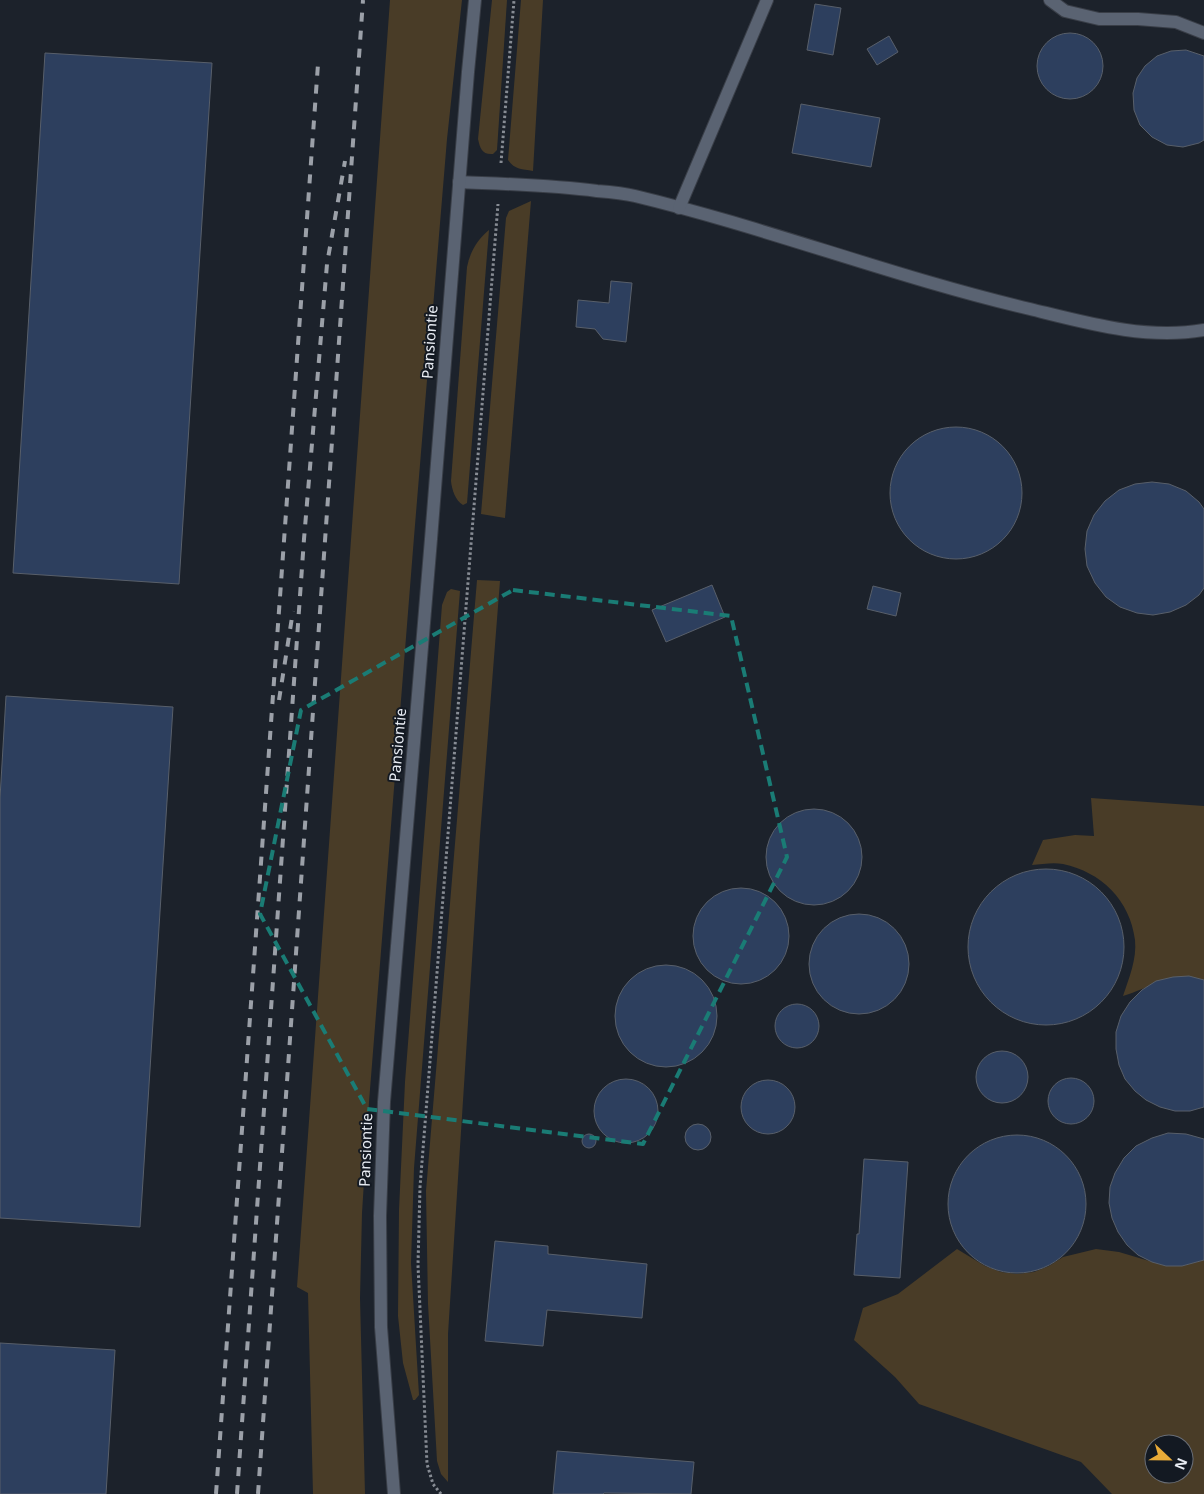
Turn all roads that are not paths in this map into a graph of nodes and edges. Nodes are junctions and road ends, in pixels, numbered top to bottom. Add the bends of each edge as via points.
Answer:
1 (475, 0) edge
2 (767, 0) edge
3 (1050, 0) edge
4 (1204, 33) edge
5 (459, 182) junction
6 (679, 208) junction
7 (1204, 330) edge
8 (394, 1494) edge

1 - 5 street, Pansiontie
2 - 6 street
3 - 4 street via 1065,11 1099,19 1176,22
5 - 6 street via 561,186 633,196
5 - 8 street, Pansiontie via 384,1102 381,1327
6 - 7 street via 989,300 1132,332

